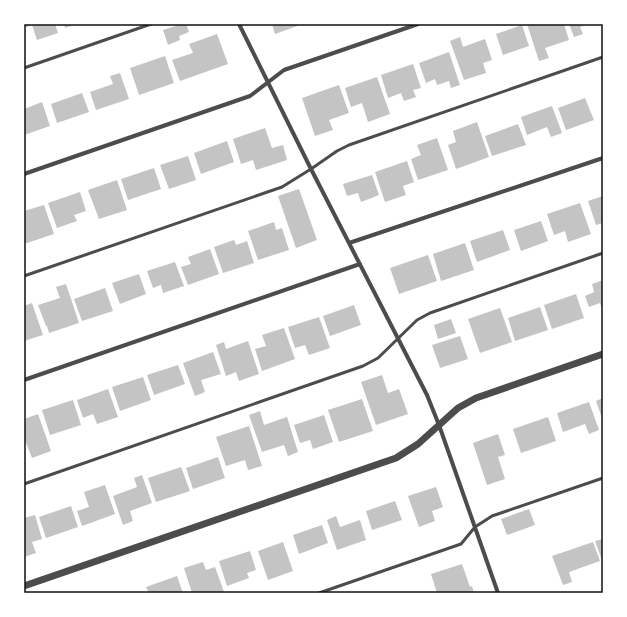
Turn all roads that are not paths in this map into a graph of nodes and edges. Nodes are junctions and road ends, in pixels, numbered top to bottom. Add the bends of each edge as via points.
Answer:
1 (151, 24) edge
2 (239, 24) edge
3 (418, 24) edge
4 (603, 57) edge
5 (24, 68) edge
6 (267, 82) junction
7 (603, 158) edge
8 (311, 169) junction
9 (24, 174) edge
10 (349, 243) junction
11 (603, 253) edge
12 (360, 264) junction
13 (24, 276) edge
14 (397, 338) junction
15 (603, 354) edge
16 (24, 380) edge
17 (439, 425) junction
18 (603, 478) edge
19 (24, 484) edge
20 (475, 527) junction
21 (24, 586) edge
22 (319, 593) edge
23 (498, 593) edge

1 - 5 lane
2 - 6 street
3 - 6 street via 284,70
4 - 8 lane via 349,145 337,150
6 - 8 street
6 - 9 street via 250,96
7 - 10 street
8 - 10 street
8 - 13 lane via 282,187
10 - 12 street
11 - 14 lane via 430,313 417,320
12 - 14 street
12 - 16 street
14 - 17 street via 427,395
14 - 19 lane via 378,358 362,366
15 - 17 street via 476,398 458,408
17 - 20 street
17 - 21 street via 418,444 396,458
18 - 20 lane via 492,516
20 - 22 lane via 461,544
20 - 23 street

